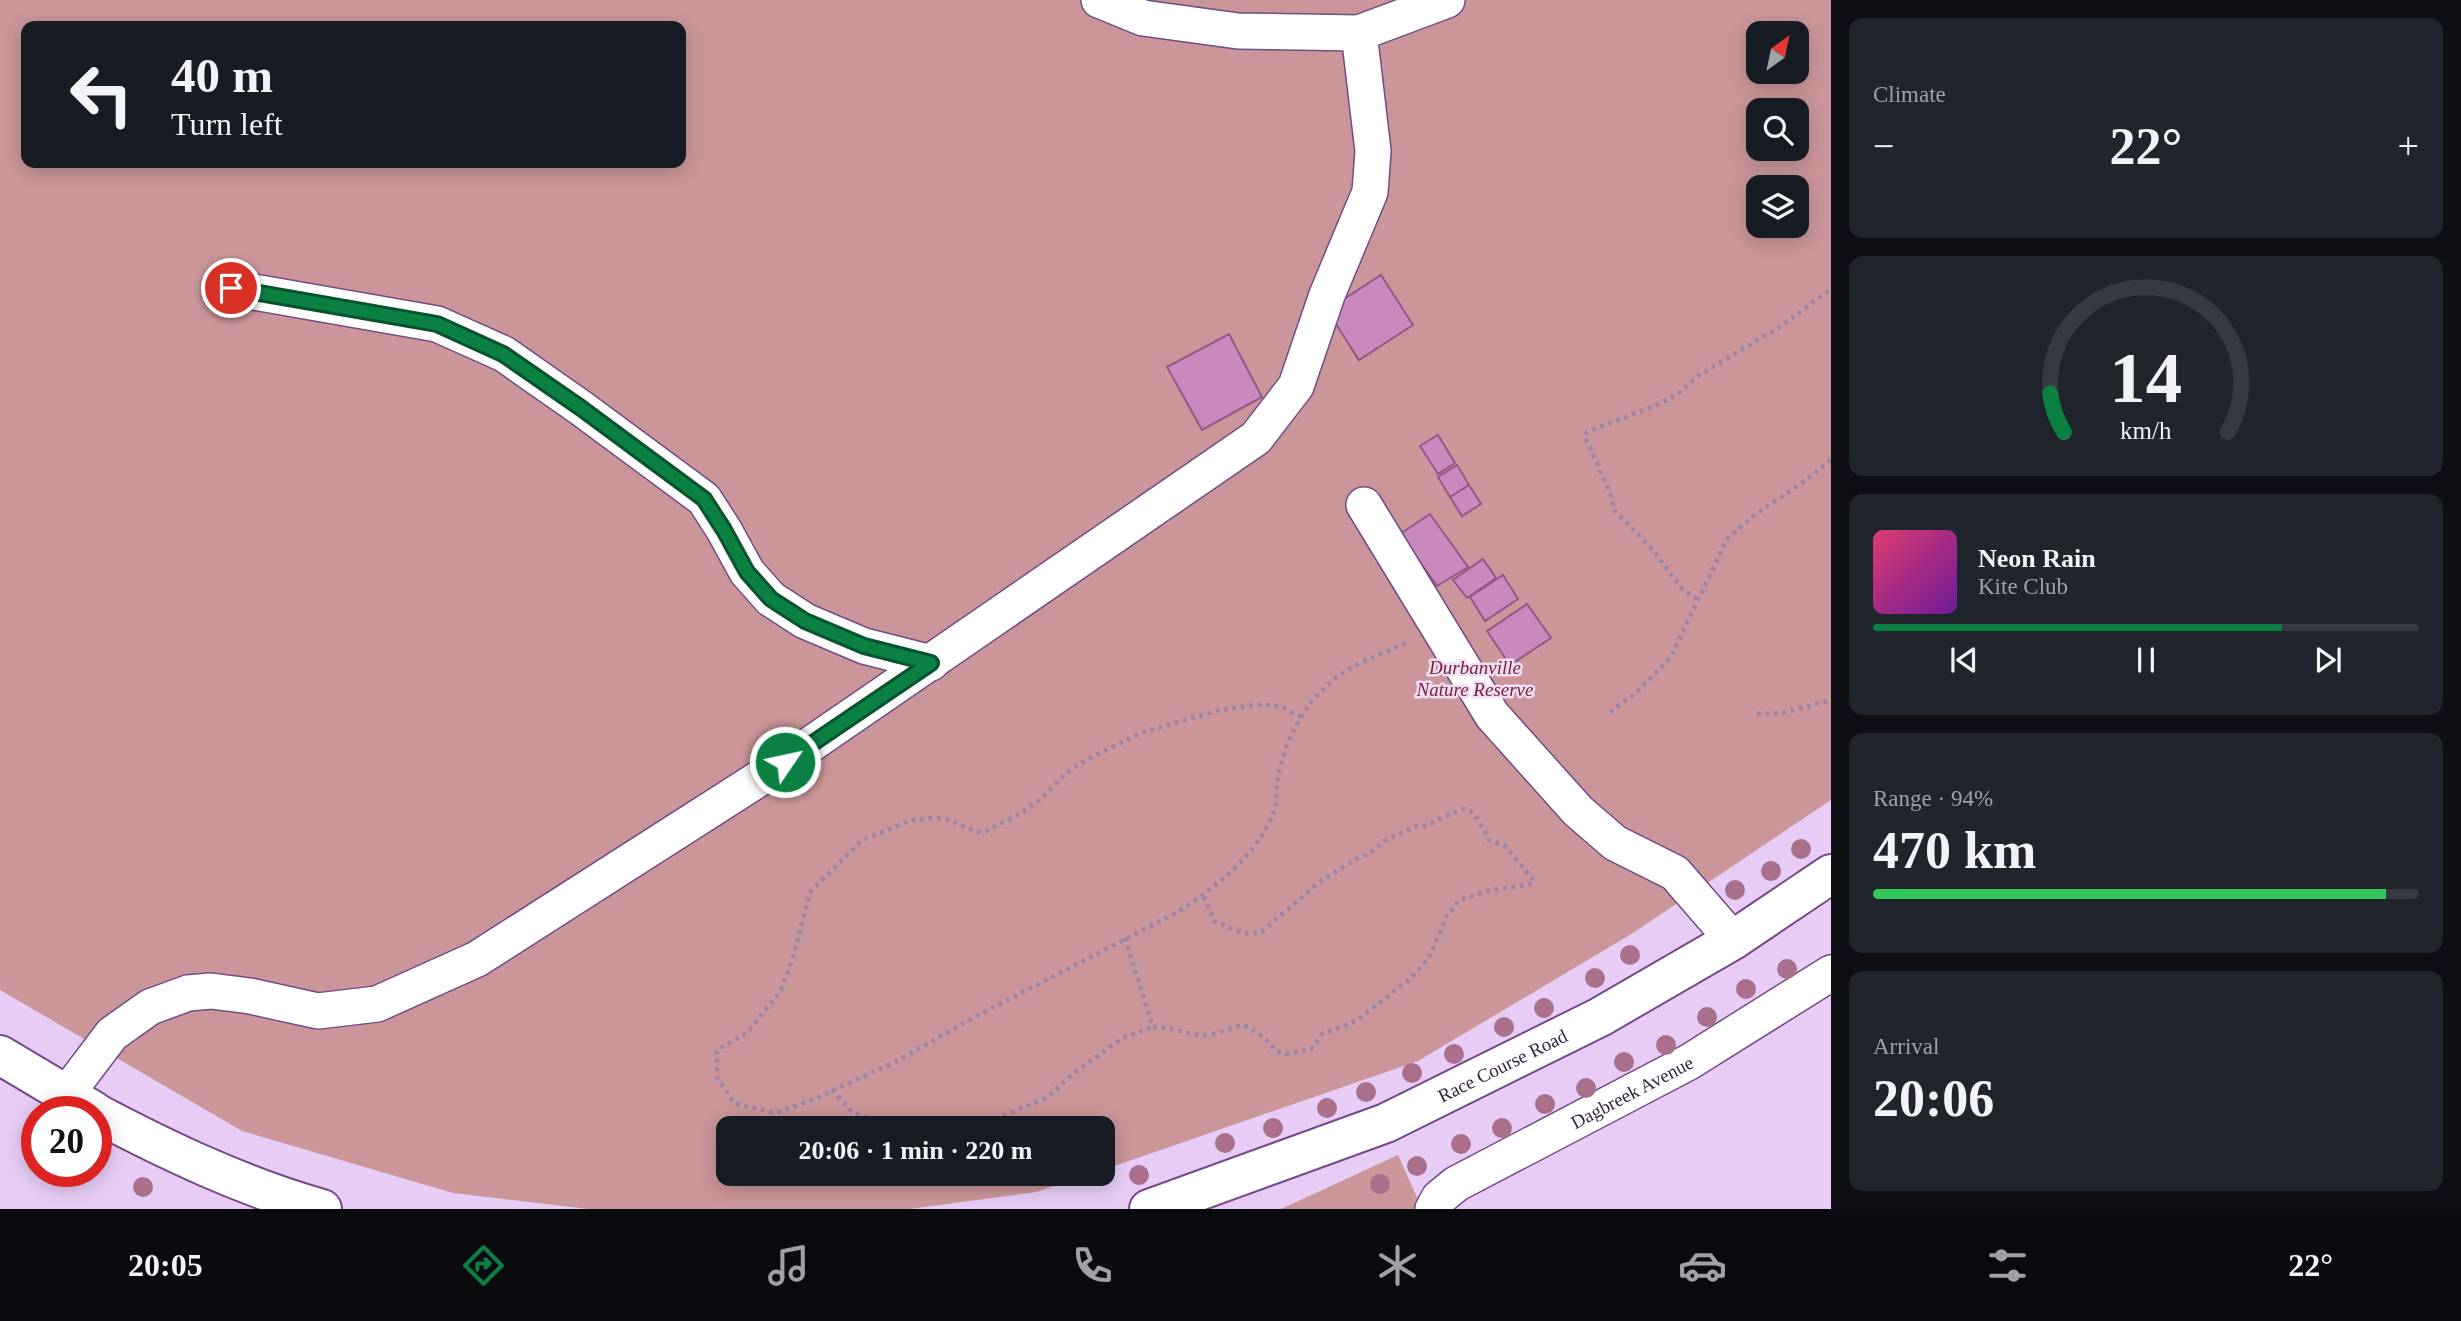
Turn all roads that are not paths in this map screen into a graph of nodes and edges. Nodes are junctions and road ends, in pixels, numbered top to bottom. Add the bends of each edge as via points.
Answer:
1 (1099, 0) edge
2 (1447, 0) edge
3 (1359, 33) junction
4 (231, 288) dead end
5 (1364, 505) dead end
6 (931, 663) junction
7 (1831, 874) edge
8 (1733, 940) junction
9 (1831, 973) edge
10 (0, 1055) edge
11 (67, 1096) edge
12 (89, 1096) edge
13 (112, 1121) edge
14 (322, 1209) edge
15 (1149, 1209) edge
16 (1433, 1209) edge

1 - 3 street via 1143,18 1238,30
2 - 3 street
3 - 6 street via 1373,151 1370,192 1296,386 1256,438
4 - 6 street via 437,324 503,354 704,499 747,572 771,599 805,621 864,646
5 - 8 street via 1492,715 1578,811 1615,842 1675,873
6 - 12 street via 477,959 365,1006 318,1011 250,996 188,993 150,1007 113,1034
7 - 8 main road, Race Course Road
8 - 15 main road, Race Course Road via 1600,1017 1386,1123
9 - 16 street, Dagbreek Avenue via 1689,1062 1456,1184
10 - 11 main road
13 - 14 main road via 182,1156

